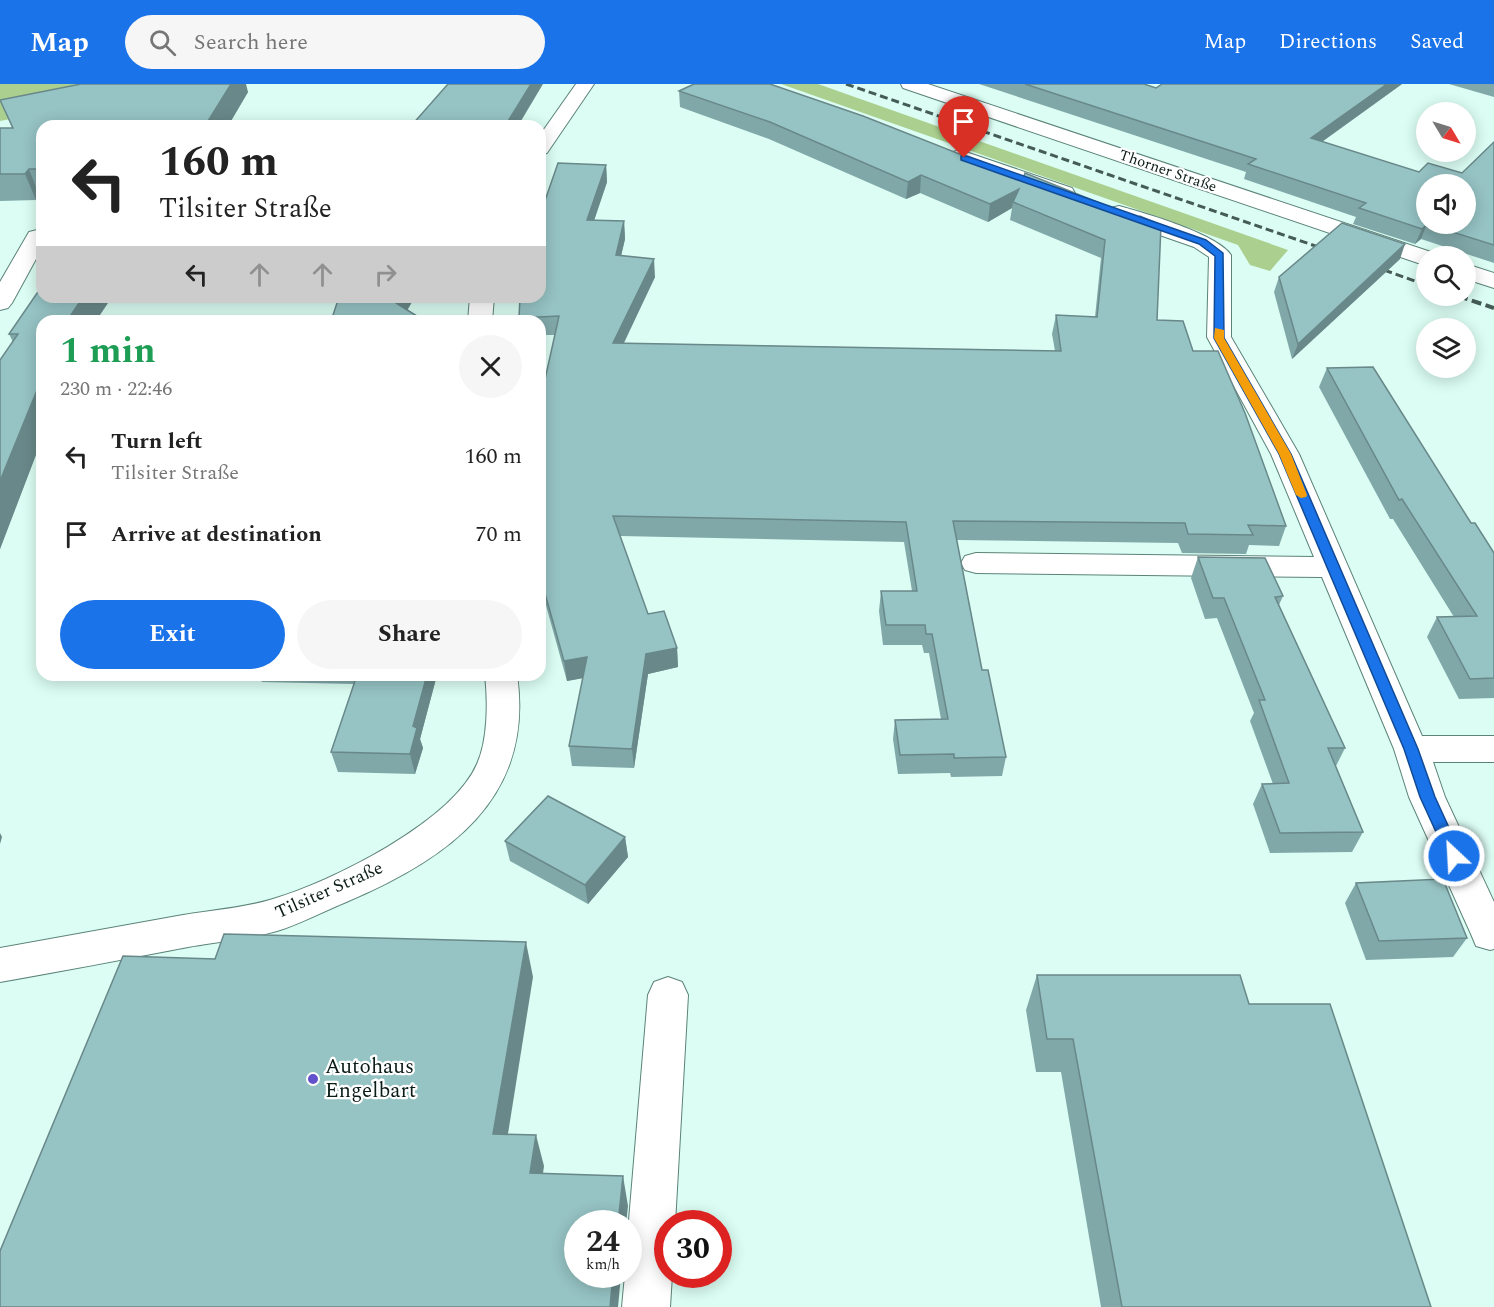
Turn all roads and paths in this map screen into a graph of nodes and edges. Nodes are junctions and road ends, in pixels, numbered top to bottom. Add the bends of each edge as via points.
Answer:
1 (585, 84) edge
2 (910, 84) edge
3 (546, 140) edge
4 (944, 150) edge
5 (1079, 198) edge
6 (1101, 206) edge
7 (36, 239) edge
8 (1416, 255) edge
9 (1476, 275) edge
10 (1494, 281) edge
11 (0, 303) edge
12 (976, 563) dead end
13 (1331, 567) junction
14 (502, 681) edge
15 (1411, 749) junction
16 (1494, 749) edge
17 (1490, 934) dead end
18 (0, 965) edge
19 (668, 995) dead end
20 (646, 1307) edge

1 - 3 street
2 - 8 street, Thorner Straße
4 - 5 street
6 - 13 street via 1202,242 1220,255 1219,338 1285,454
7 - 11 street
9 - 10 street
12 - 13 street
13 - 15 street
14 - 18 street, Tilsiter Straße via 505,705 495,763 480,791 456,818 417,848 374,873 276,915
15 - 16 street
15 - 17 street via 1427,797
19 - 20 street

